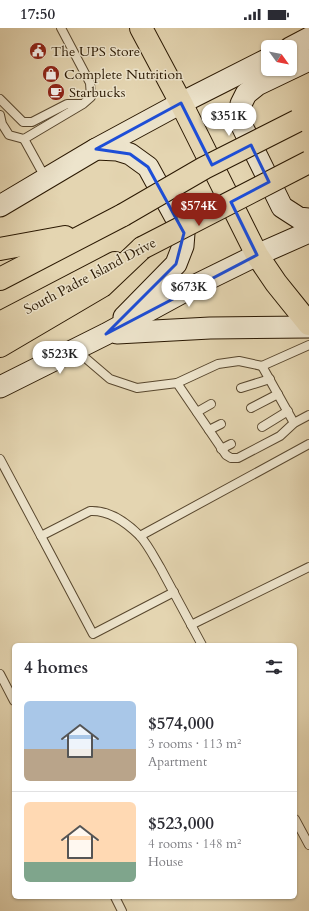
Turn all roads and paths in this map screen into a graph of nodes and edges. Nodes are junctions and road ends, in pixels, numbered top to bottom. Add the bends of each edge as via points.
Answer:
1 (61, 28) edge
2 (141, 28) edge
3 (309, 38) edge
4 (297, 44) edge
5 (309, 60) edge
6 (261, 63) edge
7 (0, 99) edge
8 (181, 103) junction
9 (82, 104) junction
10 (0, 115) edge
11 (303, 118) edge
12 (24, 139) junction
13 (96, 149) junction
14 (309, 162) edge
15 (46, 179) junction
16 (0, 206) edge
17 (309, 219) edge
18 (309, 232) edge
19 (86, 234) junction
20 (142, 248) junction
21 (0, 250) edge
22 (257, 255) junction
23 (0, 279) edge
24 (0, 323) edge
25 (309, 325) edge
26 (106, 334) junction
27 (309, 345) edge
28 (0, 346) edge
29 (76, 349) junction
30 (262, 366) junction
31 (270, 379) junction
32 (177, 383) junction
33 (0, 387) edge
34 (241, 388) dead end
35 (278, 394) junction
36 (211, 404) dead end
37 (251, 408) dead end
38 (197, 412) junction
39 (288, 412) junction
40 (309, 415) edge
41 (294, 423) junction
42 (221, 424) dead end
43 (262, 427) dead end
44 (209, 430) junction
45 (231, 444) dead end
46 (309, 444) edge
47 (221, 449) junction
48 (0, 459) edge
49 (41, 536) junction
50 (140, 536) junction
51 (309, 567) edge
52 (174, 592) junction
53 (191, 625) junction
54 (201, 643) edge
55 (0, 674) edge
56 (12, 697) edge
57 (297, 823) edge
58 (309, 845) edge
59 (116, 899) edge
60 (122, 911) edge

1 - 9 lane via 90,83 91,97
2 - 8 main road
3 - 4 main road
5 - 17 main road via 257,86 246,94 241,104 241,124 282,207 299,218
6 - 8 main road
7 - 9 lane via 23,122 32,122 67,104
8 - 13 main road
8 - 22 main road
9 - 12 lane
10 - 12 lane via 9,135
11 - 19 main road, bridge via 204,168
12 - 15 lane
13 - 15 main road
13 - 26 main road via 117,150 130,154 148,167 184,233 183,246 176,264
14 - 20 main road, South Padre Island Drive, bridge
15 - 16 main road
18 - 22 main road
19 - 21 main road
19 - 23 main road
20 - 24 main road, South Padre Island Drive
20 - 28 main road via 102,286
22 - 25 main road
22 - 26 main road
25 - 26 main road via 128,331
26 - 29 main road
27 - 30 lane
29 - 32 lane via 110,379 137,388
29 - 33 main road
30 - 31 lane
30 - 32 lane via 239,362 218,364
31 - 34 lane
31 - 35 lane
32 - 38 lane
35 - 37 lane
35 - 39 lane
36 - 38 lane
38 - 44 lane
39 - 41 lane
39 - 43 lane
40 - 41 lane
41 - 47 lane via 280,436 238,458 226,456
42 - 44 lane
44 - 47 lane
45 - 47 lane
46 - 50 lane
48 - 49 lane
49 - 50 lane via 90,511 115,516
49 - 52 lane via 93,634
50 - 52 lane
51 - 53 lane
52 - 53 lane
53 - 54 lane
55 - 56 lane
57 - 58 lane
59 - 60 lane

